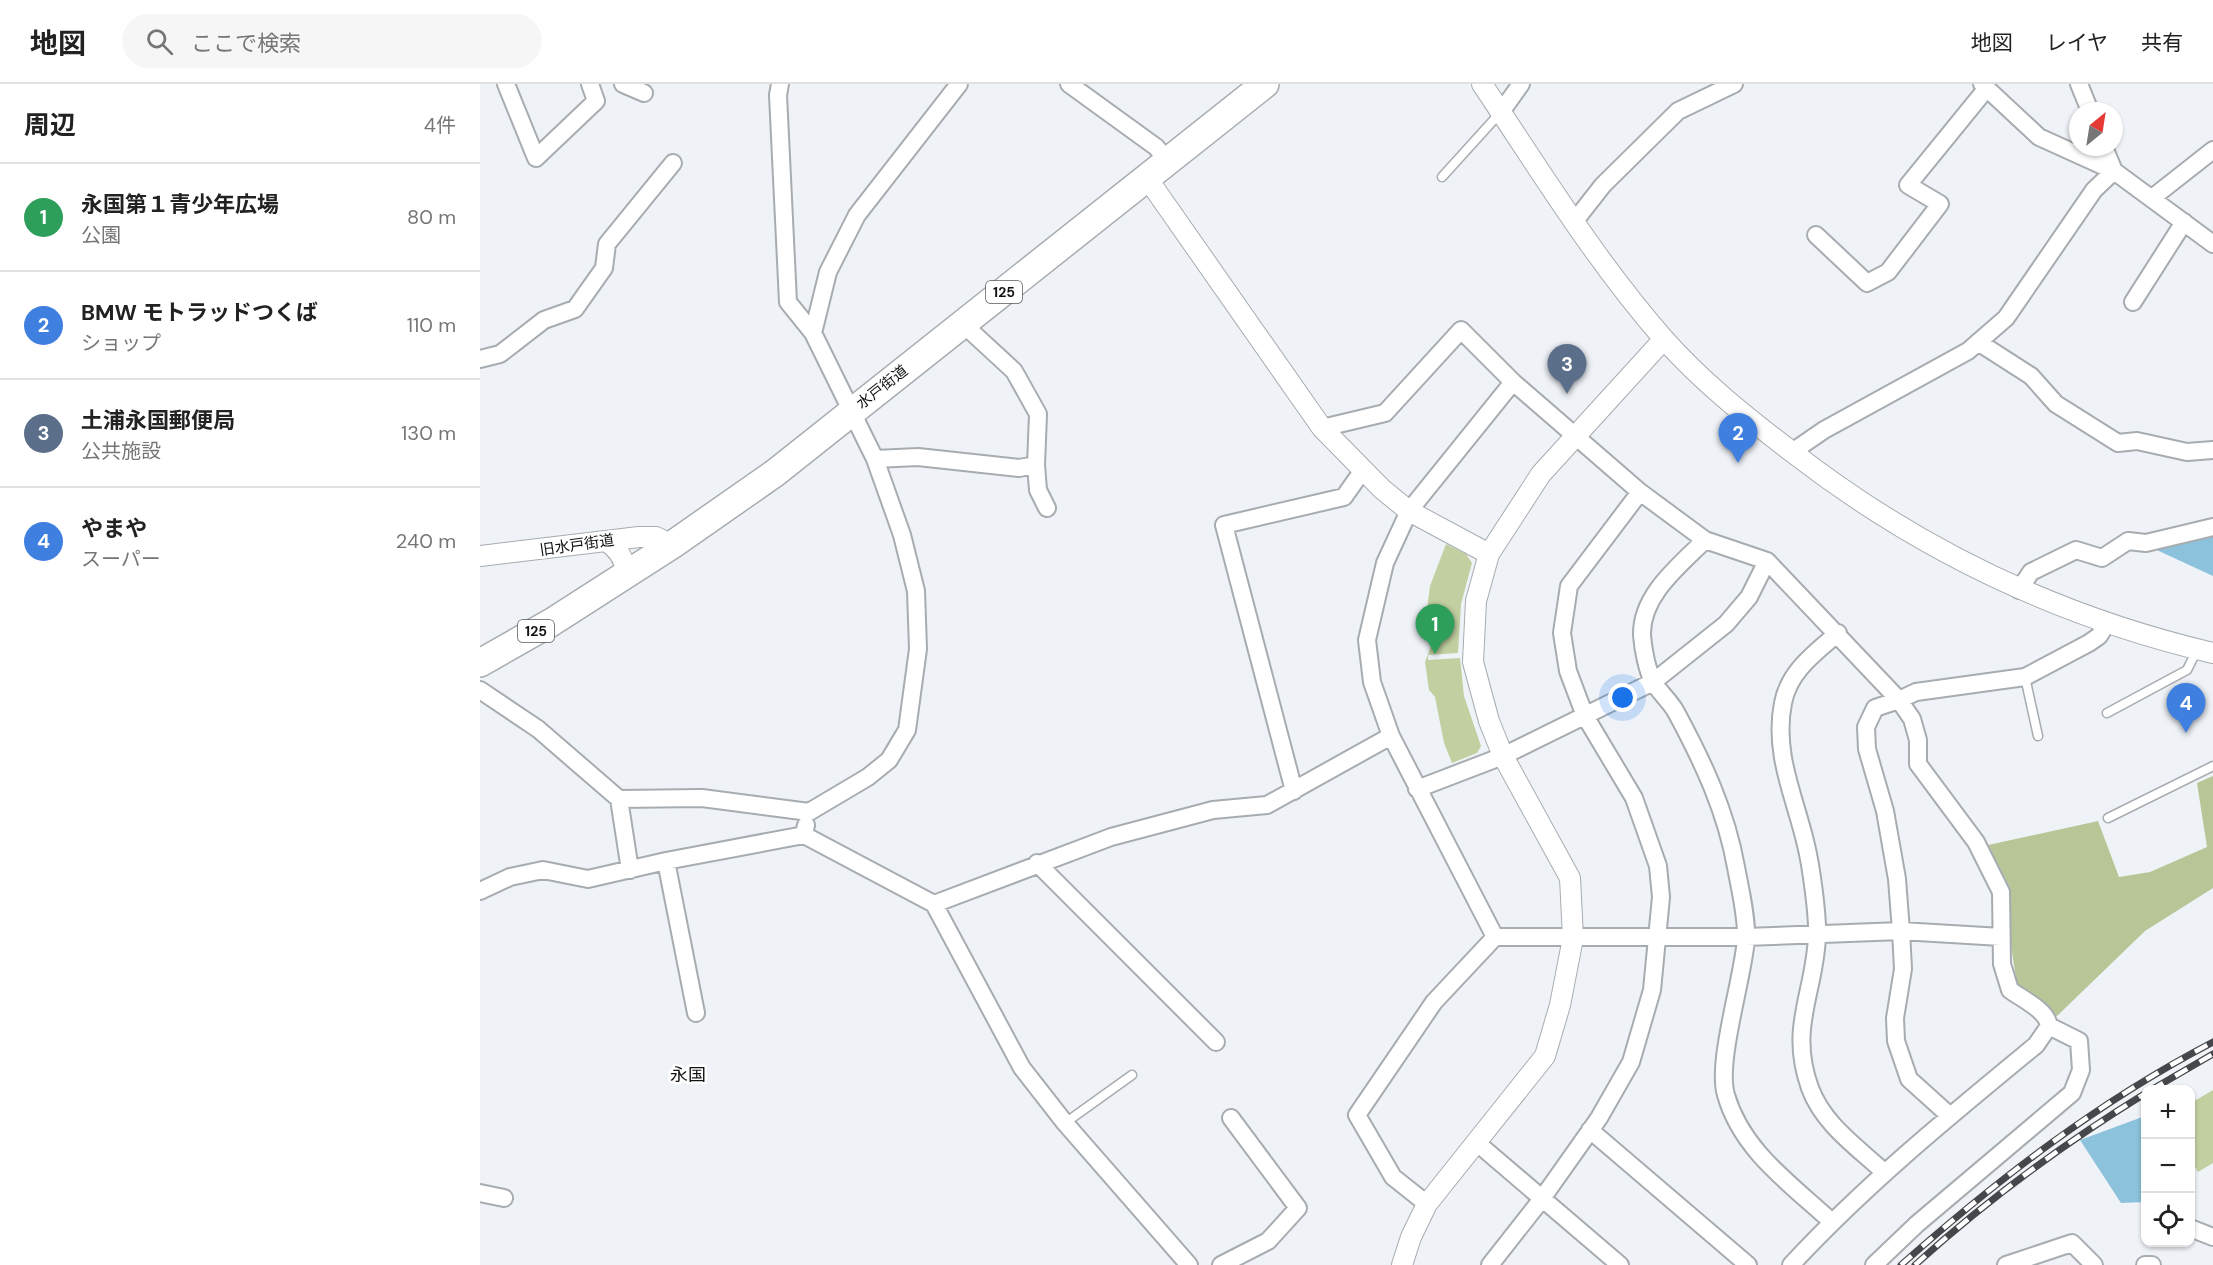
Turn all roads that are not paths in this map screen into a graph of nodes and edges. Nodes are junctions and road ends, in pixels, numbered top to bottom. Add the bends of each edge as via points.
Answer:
1 (506, 84) edge
2 (590, 84) edge
3 (623, 84) edge
4 (780, 84) edge
5 (959, 84) edge
6 (1069, 84) edge
7 (1264, 84) edge
8 (1482, 84) edge
9 (1521, 84) edge
10 (1734, 84) edge
11 (2079, 84) edge
12 (1984, 86) edge
13 (644, 93) dead end
14 (2086, 102) edge
15 (1501, 112) junction
16 (2213, 150) edge
17 (2108, 156) edge
18 (1168, 161) junction
19 (674, 163) dead end
20 (2213, 164) edge
21 (2194, 166) junction
22 (2114, 171) junction
23 (1442, 177) dead end
24 (1147, 178) junction
25 (2152, 198) junction
26 (1574, 222) junction
27 (2184, 222) junction
28 (1816, 235) dead end
29 (2213, 244) edge
30 (2133, 302) dead end
31 (963, 324) junction
32 (813, 333) junction
33 (1664, 339) junction
34 (1978, 342) junction
35 (480, 359) edge
36 (1513, 381) junction
37 (852, 411) junction
38 (1323, 428) junction
39 (1574, 436) junction
40 (2213, 450) edge
41 (1792, 452) junction
42 (875, 459) junction
43 (1036, 465) junction
44 (1363, 470) junction
45 (1640, 492) junction
46 (1047, 508) dead end
47 (1409, 511) junction
48 (2213, 527) edge
49 (1705, 540) junction
50 (606, 541) junction
51 (672, 545) junction
52 (1489, 554) junction
53 (480, 556) edge
54 (1767, 561) junction
55 (625, 576) junction
56 (2019, 590) junction
57 (2106, 623) junction
58 (1838, 633) junction
59 (2205, 651) edge
60 (480, 663) edge
61 (2025, 677) junction
62 (1653, 682) junction
63 (480, 690) edge
64 (1899, 700) junction
65 (2107, 713) dead end
66 (1585, 716) junction
67 (1391, 736) junction
68 (2038, 736) dead end
69 (1503, 756) junction
70 (2213, 766) edge
71 (1417, 789) junction
72 (1294, 791) junction
73 (620, 799) junction
74 (809, 812) junction
75 (2108, 818) dead end
76 (804, 835) junction
77 (666, 861) junction
78 (1037, 864) junction
79 (630, 870) junction
80 (480, 891) edge
81 (934, 904) junction
82 (1901, 931) junction
83 (1817, 935) junction
84 (1746, 937) junction
85 (2001, 937) junction
86 (1495, 938) junction
87 (1573, 938) junction
88 (1656, 938) junction
89 (696, 1013) dead end
90 (2049, 1026) junction
91 (1216, 1042) dead end
92 (1132, 1075) dead end
93 (1950, 1116) junction
94 (1231, 1118) dead end
95 (1065, 1123) junction
96 (1590, 1130) junction
97 (1476, 1142) junction
98 (1884, 1172) junction
99 (480, 1193) edge
100 (504, 1198) dead end
101 (1541, 1200) junction
102 (1427, 1204) junction
103 (1832, 1222) junction
104 (2195, 1230) edge
105 (2213, 1237) edge
106 (1497, 1262) edge
107 (1189, 1265) edge
108 (1221, 1265) edge
109 (1402, 1265) edge
110 (1620, 1265) edge
111 (1748, 1265) edge
112 (1791, 1265) edge
113 (1874, 1265) edge
114 (2006, 1265) edge
115 (2094, 1265) edge
116 (2145, 1265) edge
117 (2152, 1265) edge

1 - 2 street via 536,158 596,101
3 - 13 street
4 - 32 street via 788,302
5 - 32 street via 857,215 828,272
6 - 18 street via 1156,147
7 - 18 highway, 水戸街道 / 125
8 - 15 street
9 - 15 street
10 - 26 street via 1678,111 1603,185
11 - 14 street
12 - 22 street via 2039,137
12 - 28 street via 1908,185 1940,204 1888,272 1867,283
15 - 23 lane
15 - 26 street
16 - 21 street
17 - 22 street
18 - 24 highway, 水戸街道 / 125
19 - 35 street via 607,244 604,268 575,309 544,320 500,354
20 - 21 street
21 - 25 street
22 - 25 street
22 - 34 street via 2094,190 2006,318
24 - 31 highway, 水戸街道 / 125
24 - 38 street
25 - 27 street
26 - 33 street via 1613,278
27 - 29 street
27 - 30 street
31 - 37 highway, 水戸街道 / 125
31 - 43 street via 1014,371 1038,414
32 - 37 street
33 - 39 street
33 - 41 street via 1744,416
34 - 40 street via 2031,376 2056,405 2118,443 2136,441 2187,452
34 - 41 street
36 - 38 street via 1461,330 1385,412
36 - 39 street
36 - 47 street
37 - 42 street
37 - 51 highway, 水戸街道 / 125 via 775,473
38 - 44 street
39 - 45 street
39 - 52 street via 1523,499
41 - 56 street via 1865,506
42 - 43 street via 918,457 1019,468
42 - 74 street via 902,535 916,591 918,649 906,730 889,760
43 - 46 street via 1038,490
44 - 47 street
44 - 72 street via 1344,497 1224,525
45 - 49 street
45 - 66 street via 1569,586 1562,633 1568,671
47 - 52 street
47 - 67 street via 1385,563 1367,640 1372,681
48 - 56 street via 2146,543 2128,541 2102,558 2076,550 2031,572
49 - 54 street
49 - 62 street via 1656,591 1646,609 1642,633
50 - 51 street, 旧水戸街道 via 656,537
50 - 53 street, 旧水戸街道
50 - 55 street via 621,556
51 - 55 highway, 水戸街道 / 125
52 - 69 street via 1476,600 1473,662
54 - 58 street
54 - 62 street via 1749,597 1726,624
55 - 60 highway, 水戸街道 / 125
56 - 57 street
57 - 59 street
57 - 61 street via 2099,636 2089,643
58 - 64 street
58 - 83 street via 1800,665 1783,701 1779,737 1786,782 1806,846
59 - 65 lane via 2187,670
61 - 64 street via 1916,692
61 - 68 lane
62 - 66 street
62 - 84 street via 1675,709 1716,794 1727,826
63 - 73 street via 538,729
64 - 82 street via 1875,708 1866,728 1867,749 1885,811 1897,879
64 - 85 street via 1912,719 1918,740 1918,764 1976,842 2001,892
66 - 69 street
66 - 88 street via 1634,798 1658,866 1661,897
67 - 71 street
67 - 72 street
69 - 71 street
69 - 87 street via 1570,878
70 - 75 lane
71 - 86 street
72 - 78 street via 1267,806 1213,810 1111,837
73 - 74 street via 702,798
73 - 79 street
74 - 76 street
76 - 77 street
76 - 81 street
77 - 79 street
77 - 89 street
78 - 81 street
78 - 91 street
79 - 80 street via 588,879 543,870 510,877
81 - 95 street via 1022,1068
82 - 83 street
82 - 85 street
82 - 93 street via 1903,969 1895,1018 1896,1041 1909,1079
83 - 84 street
83 - 98 street via 1800,1035 1803,1066 1826,1118
84 - 88 street
84 - 103 street via 1725,1064 1725,1093 1752,1147
85 - 90 street via 2002,964 2010,990 2040,1011
86 - 87 street
86 - 102 street via 1434,1002 1357,1116 1393,1178
87 - 88 street
87 - 97 street via 1545,1056
88 - 96 street via 1652,990 1635,1052
90 - 93 street via 2036,1045
90 - 113 street via 2079,1041 2081,1070 2072,1093
92 - 95 lane
93 - 98 street
94 - 108 street via 1298,1208 1268,1241
95 - 107 street
96 - 101 street
96 - 111 street
97 - 101 street
97 - 102 street
98 - 103 street
99 - 100 street
101 - 106 street
101 - 110 street
102 - 109 street
103 - 112 street
104 - 105 street
114 - 115 street via 2072,1243
116 - 117 street

